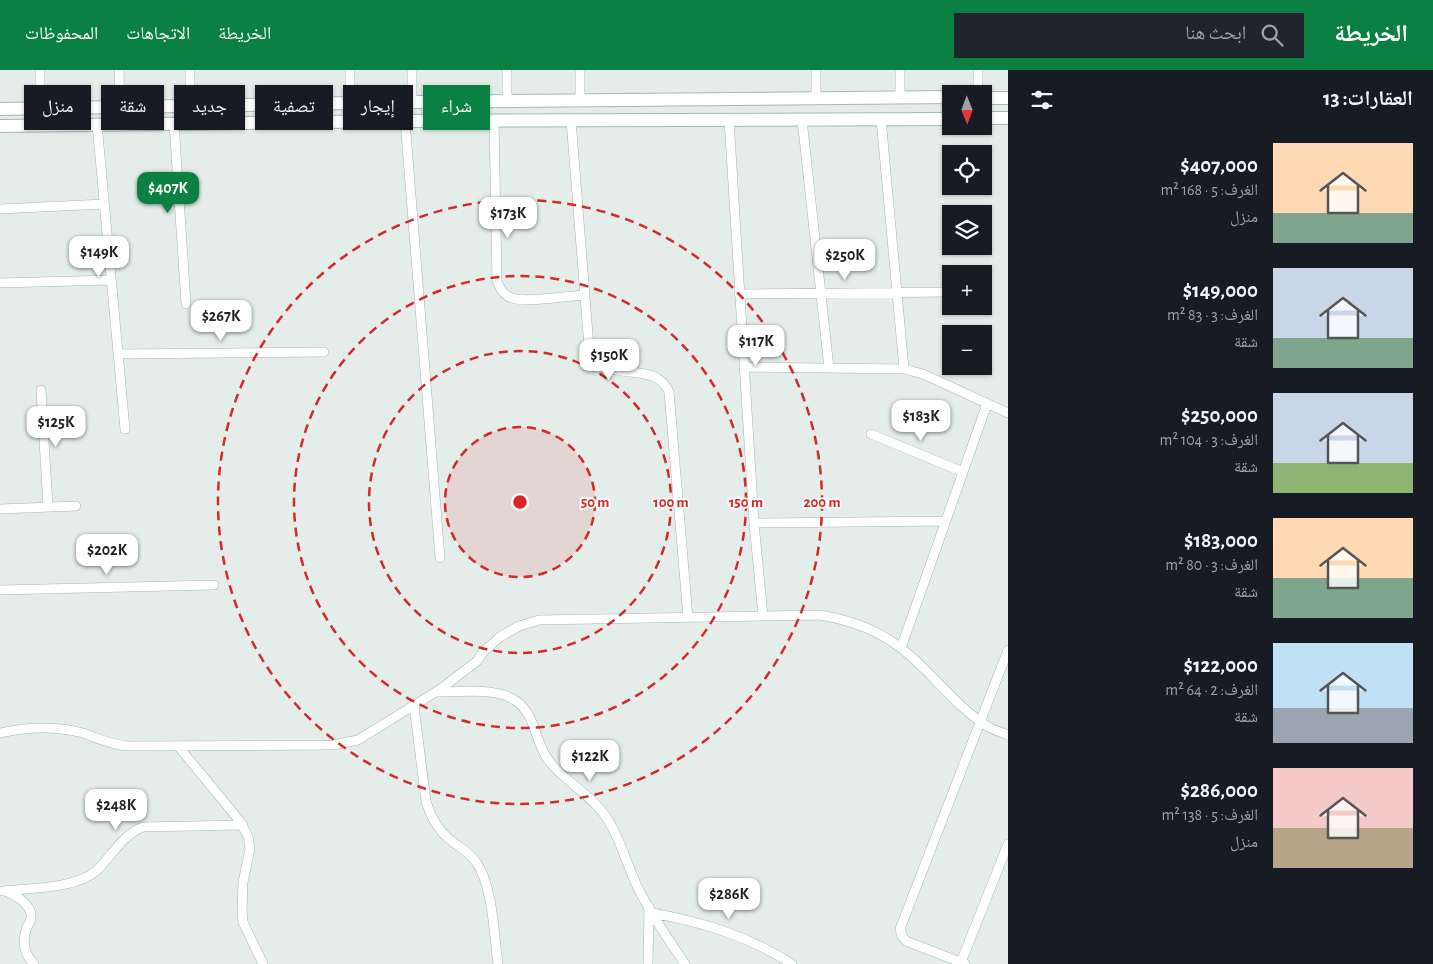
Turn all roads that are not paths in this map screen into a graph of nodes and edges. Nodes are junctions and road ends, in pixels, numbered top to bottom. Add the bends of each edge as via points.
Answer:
1 (40, 70) edge
2 (119, 70) edge
3 (190, 70) edge
4 (350, 70) edge
5 (412, 70) edge
6 (507, 70) edge
7 (580, 70) edge
8 (816, 70) edge
9 (900, 70) edge
10 (978, 70) edge
11 (40, 85) edge
12 (119, 85) edge
13 (190, 85) edge
14 (350, 85) edge
15 (412, 85) edge
16 (978, 85) edge
17 (900, 97) junction
18 (942, 97) edge
19 (816, 98) junction
20 (992, 98) edge
21 (1008, 98) edge
22 (580, 100) junction
23 (617, 100) junction
24 (507, 101) junction
25 (413, 102) edge
26 (343, 103) edge
27 (245, 104) edge
28 (0, 108) edge
29 (24, 108) edge
30 (942, 118) edge
31 (992, 118) edge
32 (1008, 118) edge
33 (728, 119) junction
34 (802, 119) junction
35 (880, 119) junction
36 (571, 120) junction
37 (617, 120) junction
38 (413, 121) edge
39 (494, 121) junction
40 (343, 122) edge
41 (174, 123) edge
42 (245, 123) edge
43 (98, 124) junction
44 (0, 126) edge
45 (174, 130) edge
46 (406, 130) edge
47 (104, 204) junction
48 (0, 209) edge
49 (111, 280) junction
50 (0, 283) edge
51 (942, 292) edge
52 (897, 293) junction
53 (739, 294) junction
54 (821, 294) junction
55 (584, 295) junction
56 (186, 304) dead end
57 (324, 352) dead end
58 (118, 354) junction
59 (744, 367) junction
60 (829, 368) junction
61 (904, 369) junction
62 (40, 390) dead end
63 (987, 404) junction
64 (1008, 413) edge
65 (125, 429) dead end
66 (871, 434) dead end
67 (963, 472) junction
68 (76, 506) dead end
69 (48, 507) junction
70 (0, 509) edge
71 (945, 521) junction
72 (754, 524) junction
73 (440, 558) dead end
74 (214, 585) dead end
75 (0, 590) edge
76 (763, 616) junction
77 (688, 618) junction
78 (901, 648) junction
79 (1008, 650) edge
80 (436, 692) junction
81 (414, 706) junction
82 (981, 722) junction
83 (0, 733) edge
84 (1008, 734) edge
85 (178, 746) junction
86 (243, 825) junction
87 (1008, 844) edge
88 (1, 891) edge
89 (650, 910) junction
90 (963, 963) edge
91 (34, 964) edge
92 (263, 964) edge
93 (498, 964) edge
94 (648, 964) edge
95 (685, 964) edge
96 (792, 964) edge

1 - 11 street
2 - 12 street
3 - 13 street
4 - 14 street
5 - 15 street
6 - 24 street
7 - 22 street
8 - 19 street
9 - 17 street
10 - 16 street
17 - 18 street
17 - 19 street
19 - 23 street
20 - 21 street
22 - 23 street
22 - 24 street
23 - 37 street
24 - 25 street
26 - 27 street
28 - 29 street
30 - 35 street
31 - 32 street
33 - 34 street
33 - 37 street
33 - 53 street
34 - 35 street
34 - 54 street
35 - 52 street
36 - 37 street
36 - 39 street
36 - 55 street
38 - 39 street
39 - 55 street via 499,286 508,297 519,300
40 - 42 street
41 - 43 street
43 - 44 street
43 - 47 street
45 - 56 street
46 - 73 street
47 - 48 street
47 - 49 street
49 - 50 street
49 - 58 street
51 - 52 street
52 - 54 street
52 - 61 street
53 - 54 street
53 - 59 street
54 - 60 street
55 - 77 street via 588,347 597,362 612,370 656,376 669,392
57 - 58 street
58 - 65 street
59 - 60 street
59 - 72 street
60 - 61 street
61 - 63 street via 923,374
62 - 69 street
63 - 64 street
63 - 67 street
66 - 67 street
67 - 71 street
68 - 69 street
69 - 70 street
71 - 72 street
71 - 78 street
72 - 76 street
74 - 75 street
76 - 77 street
76 - 78 street via 835,617 869,629
77 - 80 street via 540,620 529,623 500,637 476,662
78 - 82 street
79 - 82 street
80 - 81 street
80 - 89 street via 497,692 525,709 552,764 607,818
81 - 85 street via 358,740 342,744
81 - 93 street via 426,801 442,833 469,854 484,876
82 - 84 street
82 - 90 street via 900,929 906,941
83 - 85 street via 56,728 118,745
85 - 86 street
86 - 88 street via 143,827 129,835 95,871 82,879
86 - 92 street via 250,849 243,882 243,922
87 - 90 street
88 - 91 street via 18,897 30,911 31,920 24,946
89 - 94 street
89 - 95 street
89 - 96 street via 740,936

